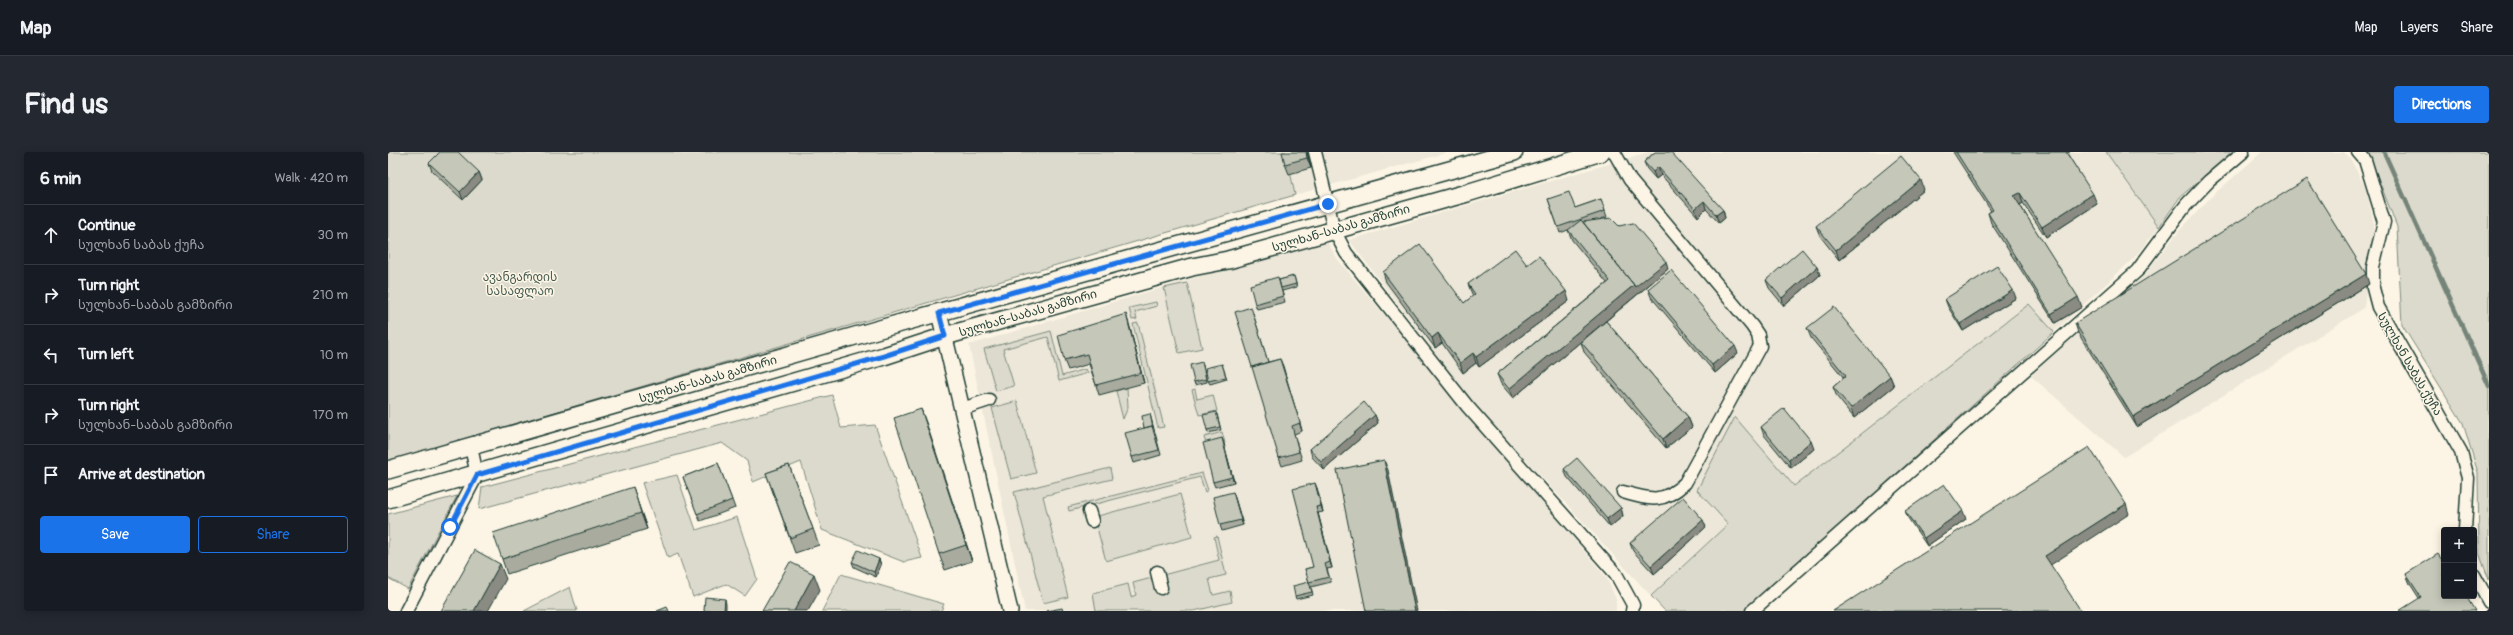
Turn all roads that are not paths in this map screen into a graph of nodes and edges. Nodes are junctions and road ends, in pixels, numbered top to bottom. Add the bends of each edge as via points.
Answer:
1 (1315, 152) edge
2 (1514, 152) edge
3 (1601, 152) edge
4 (1614, 152) edge
5 (2243, 152) edge
6 (2358, 152) edge
7 (1328, 204) junction
8 (1334, 230) junction
9 (939, 313) junction
10 (945, 336) junction
11 (990, 400) dead end
12 (962, 409) junction
13 (471, 447) junction
14 (388, 470) edge
15 (477, 475) junction
16 (1624, 492) dead end
17 (388, 499) edge
18 (2465, 527) edge
19 (1157, 572) dead end
20 (2477, 580) edge
21 (1161, 588) dead end
22 (2489, 602) edge
23 (406, 611) edge
24 (1010, 611) edge
25 (1632, 611) edge
26 (1752, 611) edge

1 - 7 street
2 - 7 main road, სულხან-საბას გამზირი
3 - 8 main road, სულხან-საბას გამზირი
4 - 16 street via 1630,180 1752,326 1758,335 1760,346 1685,483 1666,497 1650,500
5 - 26 street via 2186,205 2137,271
6 - 18 street, სულხან საბას ქუჩა via 2365,160 2384,222 2373,267 2378,307 2460,452 2468,478
7 - 8 street
7 - 9 main road, სულხან-საბას გამზირი
8 - 10 main road, სულხან-საბას გამზირი
8 - 25 street via 1346,254 1468,407 1616,574 1633,606
9 - 10 street
9 - 13 main road, სულხან-საბას გამზირი
10 - 12 street
10 - 15 main road, სულხან-საბას გამზირი
11 - 12 street
12 - 24 street
13 - 14 main road, სულხან-საბას გამზირი
13 - 15 street
15 - 17 main road, სულხან-საბას გამზირი
15 - 23 street
19 - 21 street
20 - 22 street

